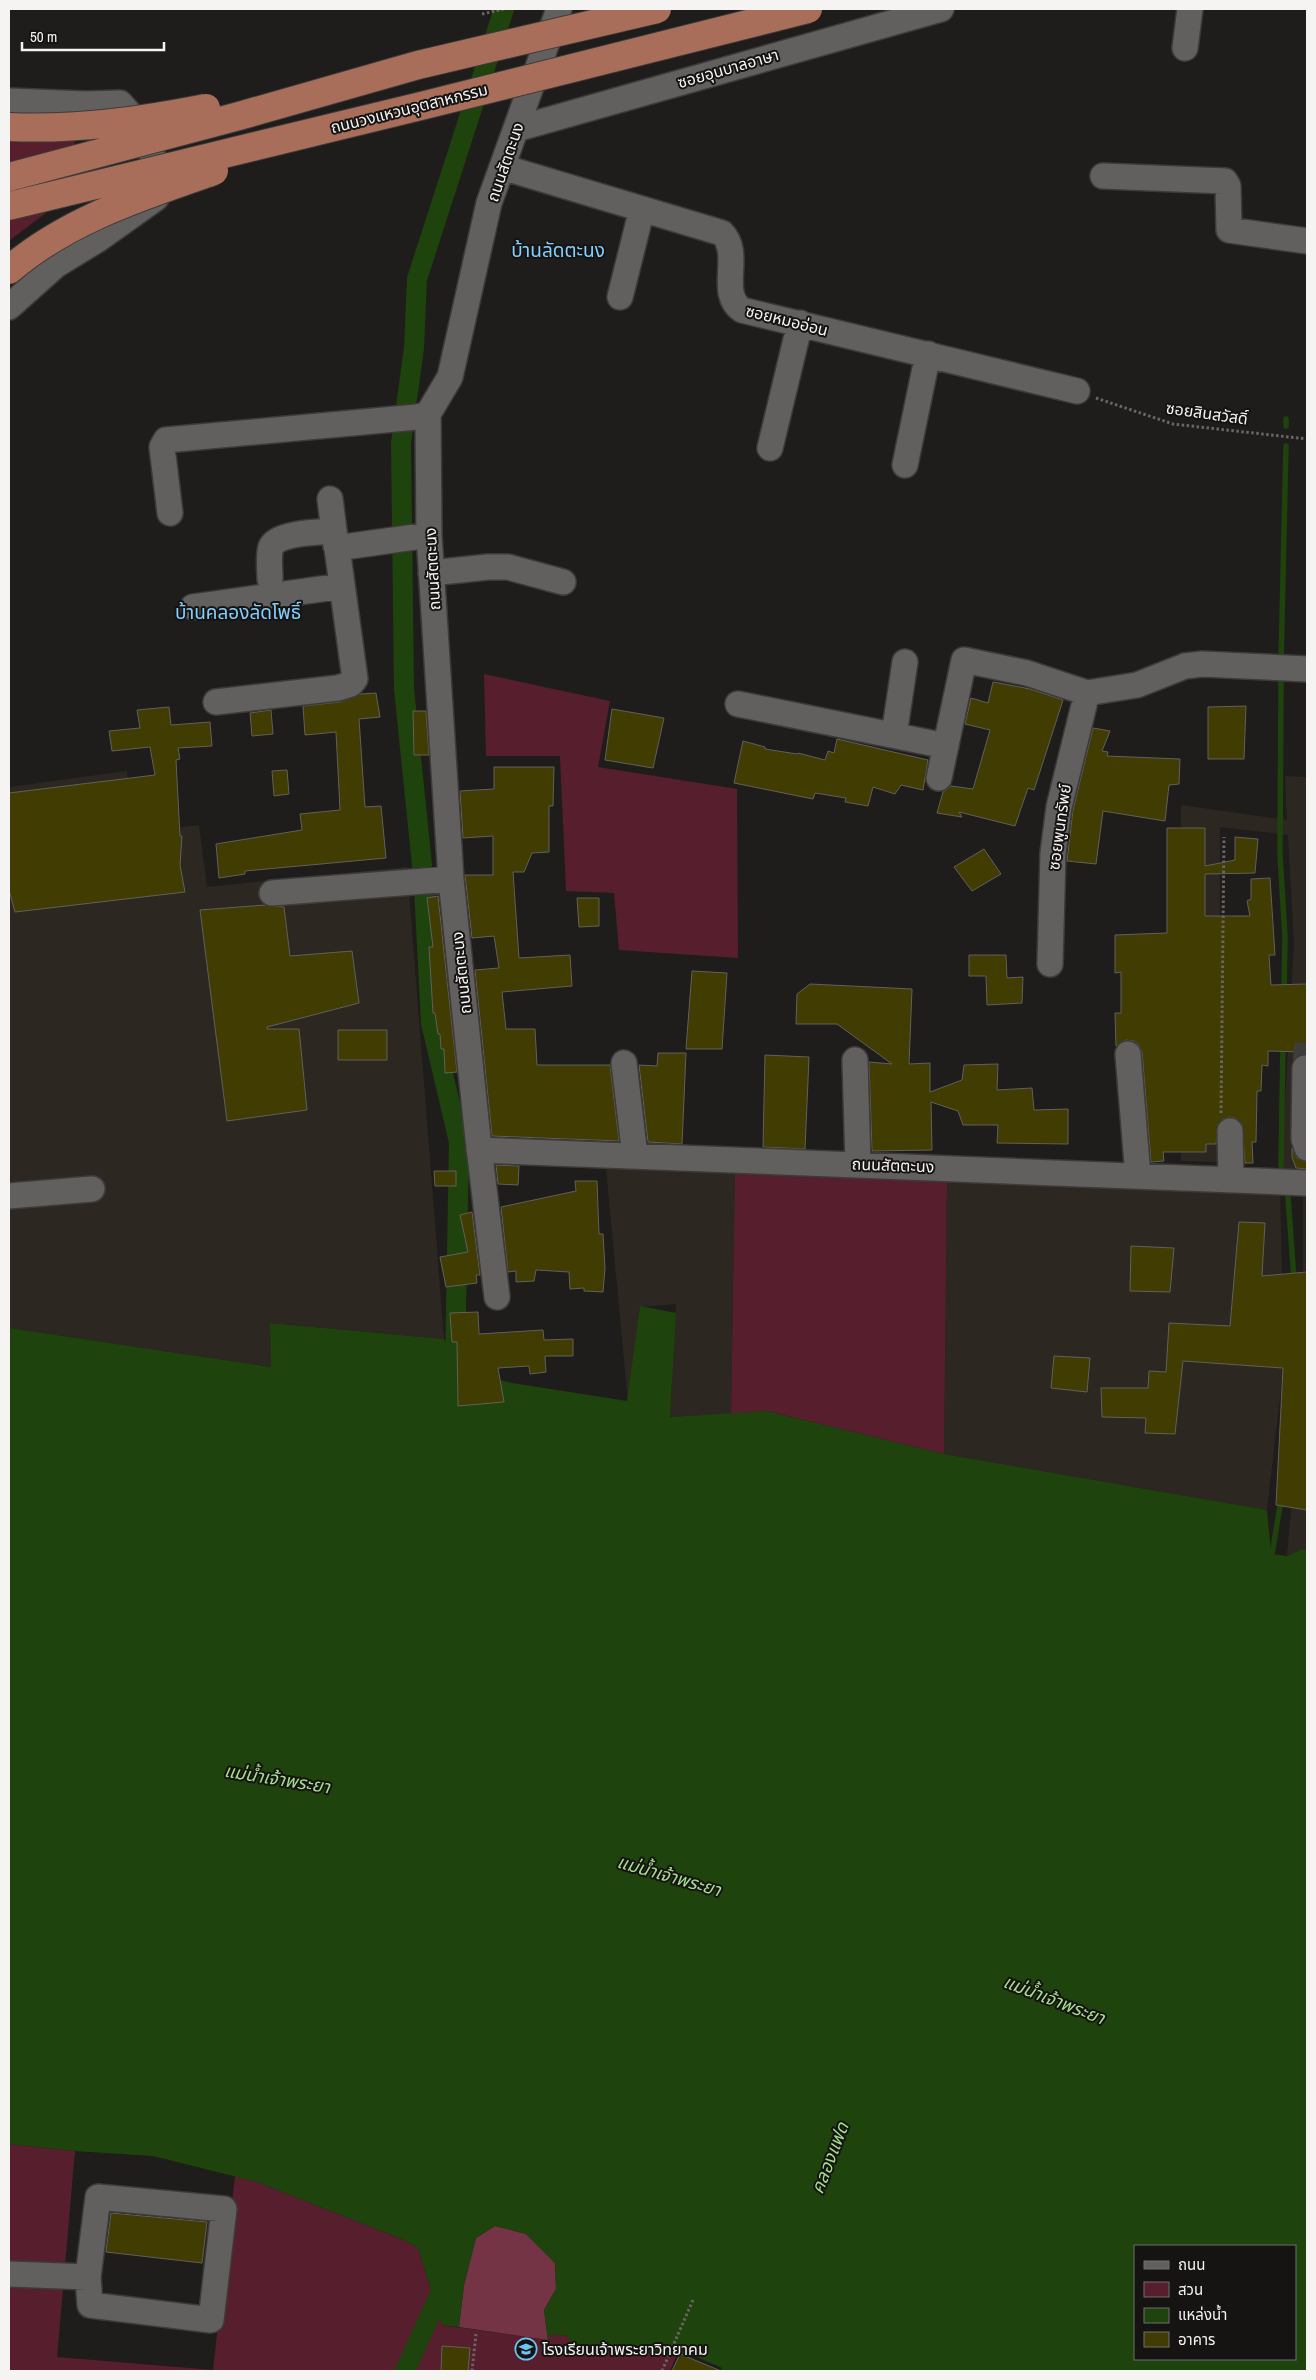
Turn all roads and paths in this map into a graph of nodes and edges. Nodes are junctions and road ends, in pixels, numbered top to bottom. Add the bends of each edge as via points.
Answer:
1 (504, 9) edge
2 (559, 9) edge
3 (657, 9) edge
4 (808, 9) edge
5 (941, 9) edge
6 (1190, 9) edge
7 (482, 14) dead end
8 (1185, 48) dead end
9 (418, 65) junction
10 (9, 101) edge
11 (425, 105) junction
12 (9, 127) edge
13 (516, 129) junction
14 (502, 167) junction
15 (1103, 176) dead end
16 (9, 177) edge
17 (9, 206) edge
18 (642, 209) junction
19 (1307, 241) edge
20 (9, 270) edge
21 (620, 297) dead end
22 (9, 307) edge
23 (800, 323) junction
24 (928, 354) junction
25 (1077, 391) joint
26 (423, 416) junction
27 (1307, 439) edge
28 (770, 448) dead end
29 (905, 465) dead end
30 (330, 499) dead end
31 (170, 513) dead end
32 (423, 537) junction
33 (336, 540) junction
34 (431, 573) junction
35 (270, 579) dead end
36 (563, 582) dead end
37 (342, 586) junction
38 (193, 607) dead end
39 (905, 662) dead end
40 (1307, 669) edge
41 (1087, 693) junction
42 (216, 702) dead end
43 (738, 704) dead end
44 (894, 735) junction
45 (946, 746) junction
46 (939, 778) dead end
47 (1224, 837) dead end
48 (451, 879) junction
49 (272, 893) dead end
50 (1050, 964) dead end
51 (1128, 1054) dead end
52 (855, 1060) dead end
53 (624, 1063) dead end
54 (1305, 1068) dead end
55 (1225, 1126) joint
56 (1307, 1148) edge
57 (479, 1150) junction
58 (635, 1156) junction
59 (858, 1164) junction
60 (1138, 1176) junction
61 (1231, 1179) junction
62 (1307, 1183) edge
63 (92, 1188) dead end
64 (9, 1196) edge
65 (497, 1297) dead end
66 (9, 2274) edge
67 (88, 2277) junction
68 (693, 2300) dead end
69 (476, 2334) dead end
70 (472, 2371) edge
71 (662, 2371) edge

1 - 7 path
2 - 13 street, ถนนสัตตะนง
3 - 9 main road, bridge
4 - 11 main road, ถนนวงแหวนอุตสาหกรรม, bridge
5 - 13 street, ซอยอุนบาลอาษา
6 - 8 street
9 - 12 main road, bridge via 167,116 105,125 46,129
9 - 16 main road, bridge
10 - 22 street via 120,103 146,134 156,167 156,198 56,265
11 - 17 main road, ถนนวงแหวนอุตสาหกรรม, bridge
11 - 20 main road, bridge via 246,161 117,206 64,231
13 - 14 street, ถนนสัตตะนง
14 - 18 street, ซอยหมออ่อน
14 - 26 street, ถนนสัตตะนง via 490,203 450,377
15 - 19 street via 1225,182 1228,186 1229,230
18 - 21 street
18 - 23 street, ซอยหมออ่อน via 722,233 731,246 731,294 735,305 742,310
23 - 24 street, ซอยหมออ่อน
23 - 28 street
24 - 25 street, ซอยหมออ่อน
24 - 29 street
25 - 27 path, ซอยสินสวัสดิ์ via 1172,424
26 - 31 street via 166,440 162,447
26 - 32 street, ถนนสัตตะนง
30 - 33 street
32 - 33 street via 390,542
32 - 34 street, ถนนสัตตะนง
33 - 35 street via 282,537 270,548
33 - 37 street
34 - 36 street via 508,567
34 - 48 street, ถนนสัตตะนง
37 - 38 street
37 - 42 street via 355,679 351,684
39 - 44 street
40 - 41 street via 1202,664 1185,666 1137,686
41 - 45 street via 1026,673 964,660
41 - 50 street, ซอยพูนทรัพย์ via 1059,807 1053,853
43 - 44 street
44 - 45 street
45 - 46 street
47 - 55 path
48 - 49 street
48 - 57 street, ถนนสัตตะนง
51 - 60 street
52 - 59 street
53 - 58 street
54 - 56 street via 1304,1139
55 - 61 street
57 - 58 street, ถนนสัตตะนง
57 - 65 street, ถนนสัตตะนง
58 - 59 street, ถนนสัตตะนง
59 - 60 street, ถนนสัตตะนง
60 - 61 street, ถนนสัตตะนง
61 - 62 street, ถนนสัตตะนง
63 - 64 street
66 - 67 street
67 - 67 street via 98,2197 224,2209 211,2320 90,2305
68 - 71 path
69 - 70 path

